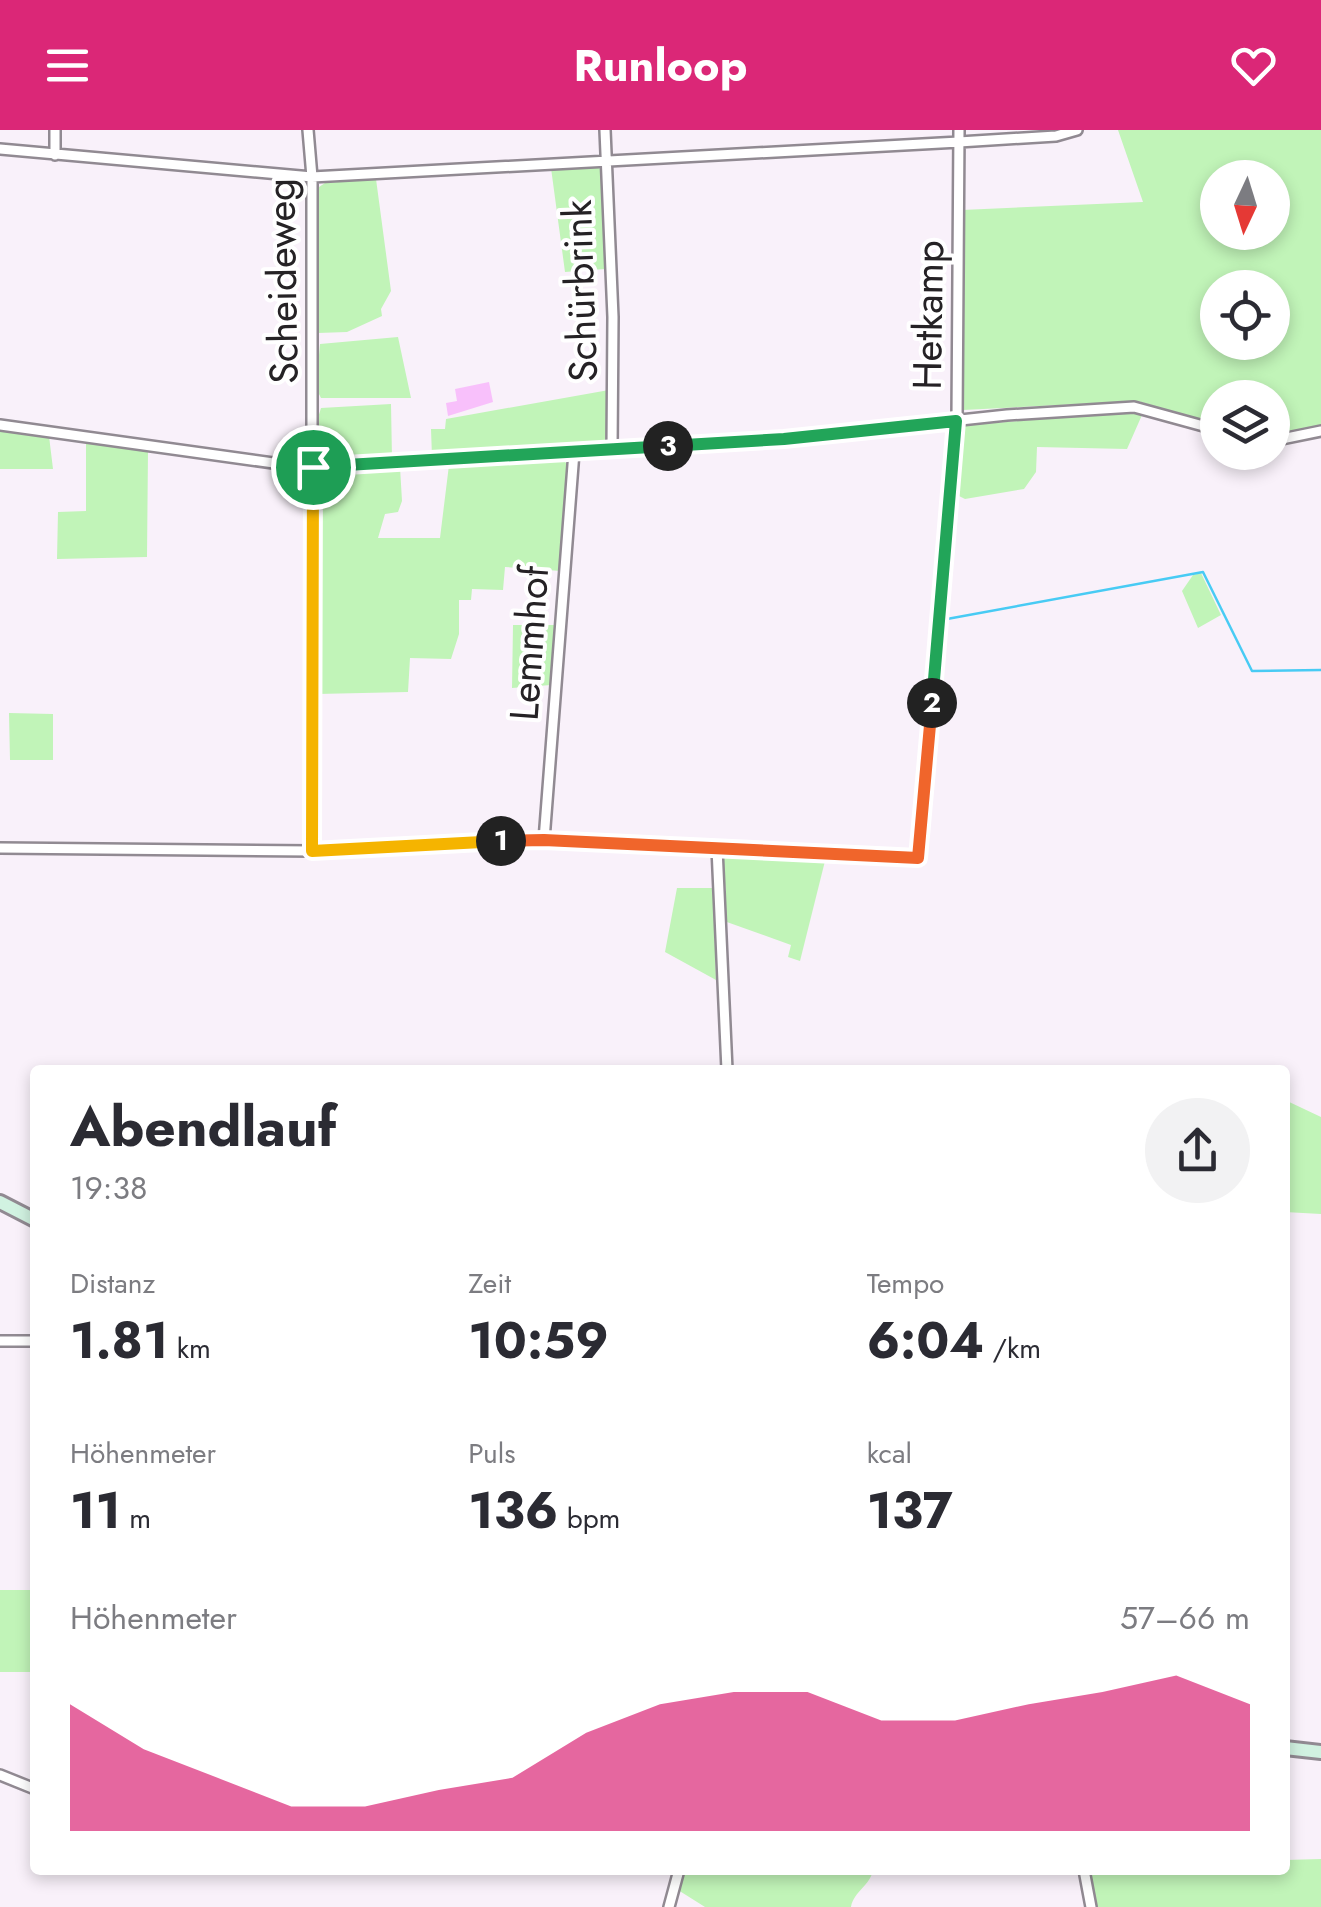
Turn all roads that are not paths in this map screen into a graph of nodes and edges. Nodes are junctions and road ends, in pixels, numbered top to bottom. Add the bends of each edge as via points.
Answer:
1 (54, 130) edge
2 (308, 130) edge
3 (605, 130) edge
4 (959, 130) edge
5 (1076, 130) edge
6 (959, 142) junction
7 (0, 149) edge
8 (55, 155) junction
9 (606, 161) junction
10 (312, 177) junction
11 (956, 421) junction
12 (0, 425) edge
13 (1200, 425) edge
14 (1321, 430) edge
15 (1290, 437) edge
16 (612, 450) junction
17 (574, 452) junction
18 (313, 467) junction
19 (544, 840) junction
20 (0, 848) edge
21 (717, 848) junction
22 (312, 851) junction
23 (727, 1065) edge
24 (0, 1202) edge
25 (30, 1217) edge
26 (0, 1341) edge
27 (30, 1341) edge
28 (1290, 1749) edge
29 (1321, 1752) edge
30 (0, 1775) edge
31 (30, 1787) edge
32 (679, 1875) edge
33 (1085, 1875) edge
34 (670, 1907) edge
35 (1091, 1907) edge

1 - 8 street
2 - 10 street, Scheideweg
3 - 9 street, Schürbrink
4 - 6 street, Hetkamp
5 - 6 street
6 - 9 street
6 - 11 street, Hetkamp
7 - 8 street
8 - 10 street
9 - 10 street
9 - 16 street, Schürbrink
10 - 18 street, Scheideweg
11 - 13 street via 1134,407
11 - 16 street
11 - 21 street, Hetkamp via 918,858
12 - 18 street
14 - 15 street
16 - 17 street
17 - 18 street
17 - 19 street, Lemmhof
18 - 22 street, Scheideweg
19 - 21 street
19 - 22 street
20 - 22 street
21 - 23 street
24 - 25 main road
26 - 27 street
28 - 29 main road
30 - 31 street
32 - 34 street
33 - 35 street

